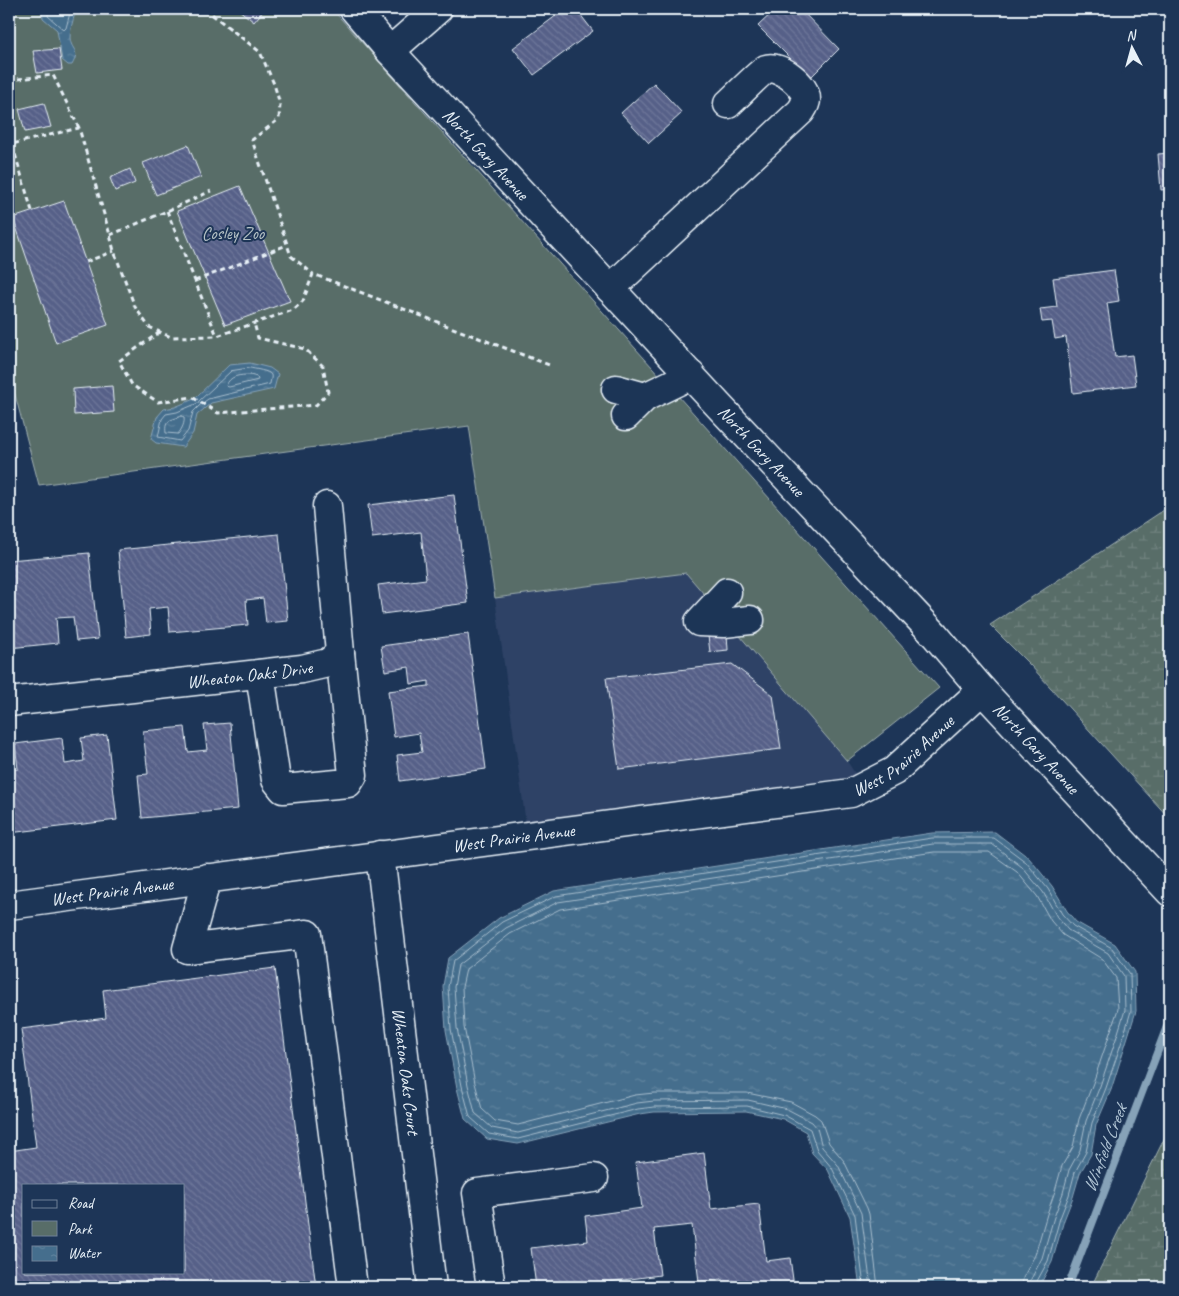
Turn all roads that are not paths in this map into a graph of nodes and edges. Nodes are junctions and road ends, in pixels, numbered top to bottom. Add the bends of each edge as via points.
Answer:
1 (354, 9) edge
2 (438, 9) edge
3 (390, 51) junction
4 (728, 104) dead end
5 (610, 289) junction
6 (690, 375) junction
7 (616, 389) dead end
8 (645, 397) junction
9 (626, 416) dead end
10 (327, 506) dead end
11 (727, 592) dead end
12 (750, 620) dead end
13 (340, 653) junction
14 (260, 674) junction
15 (982, 690) junction
16 (9, 702) edge
17 (380, 854) junction
18 (207, 878) junction
19 (1170, 892) edge
20 (9, 904) edge
21 (594, 1178) dead end
22 (353, 1287) edge
23 (432, 1287) edge
24 (491, 1287) edge

1 - 3 street, North Gary Avenue
2 - 3 street
3 - 5 street, North Gary Avenue
4 - 5 street via 766,69 775,68 789,74 802,88 806,100 801,111
5 - 6 street, North Gary Avenue
6 - 8 street
6 - 15 street, North Gary Avenue via 935,635
7 - 8 street
8 - 9 street
10 - 13 street
11 - 12 street via 699,622
13 - 14 street, Wheaton Oaks Drive via 328,663
13 - 14 street via 353,775 348,784 283,789 276,780
14 - 16 street, Wheaton Oaks Drive
15 - 17 street, West Prairie Avenue via 894,771 851,793
15 - 19 street, North Gary Avenue
17 - 18 street, West Prairie Avenue
17 - 23 street, Wheaton Oaks Court
18 - 20 street, West Prairie Avenue
18 - 22 street via 187,949 308,934
21 - 24 street via 477,1192

